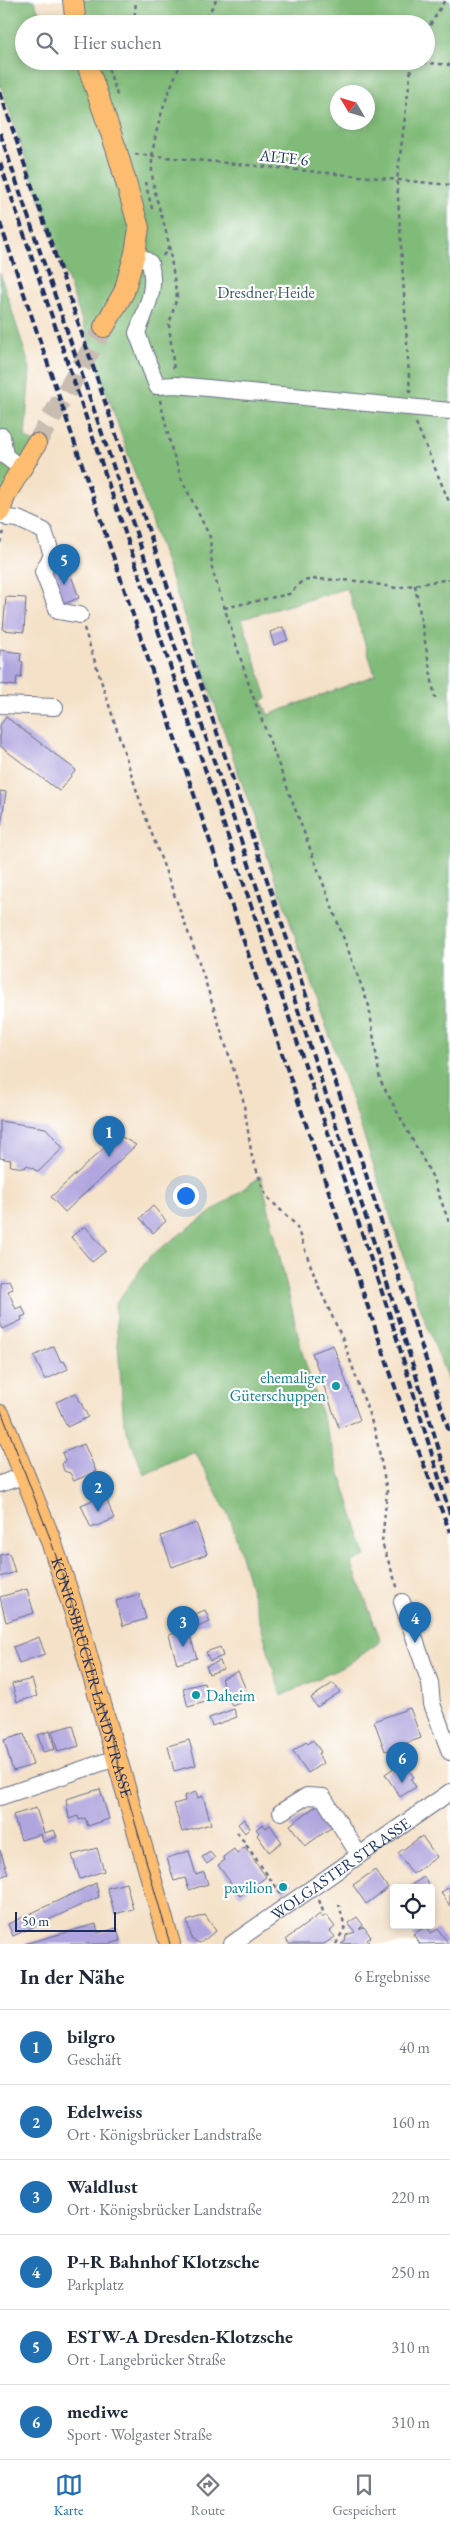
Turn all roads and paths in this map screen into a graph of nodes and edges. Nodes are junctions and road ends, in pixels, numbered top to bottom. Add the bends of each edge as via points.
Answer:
1 (73, 0) edge
2 (136, 0) edge
3 (216, 0) edge
4 (445, 0) edge
5 (75, 15) edge
6 (135, 15) edge
7 (207, 15) edge
8 (435, 17) edge
9 (435, 63) edge
10 (450, 65) edge
11 (89, 70) edge
12 (178, 70) edge
13 (411, 70) edge
14 (116, 151) junction
15 (152, 155) junction
16 (397, 180) junction
17 (450, 185) edge
18 (169, 246) junction
19 (136, 253) junction
20 (152, 274) junction
21 (104, 327) tunnel mouth
22 (176, 385) junction
23 (158, 386) junction
24 (410, 408) junction
25 (450, 411) edge
26 (2, 436) dead end
27 (36, 444) tunnel mouth
28 (21, 468) junction
29 (450, 504) edge
30 (0, 512) edge
31 (450, 579) edge
32 (415, 585) junction
33 (224, 608) junction
34 (80, 614) joint
35 (435, 698) dead end
36 (0, 705) edge
37 (56, 708) dead end
38 (450, 1226) edge
39 (0, 1415) edge
40 (26, 1475) junction
41 (0, 1484) edge
42 (402, 1602) joint
43 (450, 1752) edge
44 (116, 1758) junction
45 (450, 1792) edge
46 (0, 1797) edge
47 (281, 1812) dead end
48 (237, 1832) dead end
49 (359, 1855) junction
50 (279, 1891) dead end
51 (339, 1905) dead end
52 (170, 1944) edge
53 (232, 1944) edge
54 (336, 1944) edge

1 - 5 main road
2 - 6 path
3 - 7 path
4 - 8 path
9 - 10 path
11 - 14 main road
12 - 15 path via 169,88
13 - 16 path
14 - 15 path, ALTE 6
14 - 19 main road via 140,228
15 - 16 path, ALTE 6
15 - 18 path via 152,173
16 - 17 path, ALTE 6
16 - 24 path
18 - 20 path
18 - 22 path via 177,297 169,325
19 - 20 street via 150,263
19 - 21 main road via 124,292
20 - 23 street via 153,288 137,333
22 - 23 street
22 - 24 street
23 - 33 path via 170,447 210,537 212,569
24 - 25 street
24 - 29 path
26 - 28 street via 5,456
27 - 28 main road
28 - 30 main road
30 - 34 street via 44,531 52,555 43,572 58,611
31 - 32 path
32 - 33 path via 396,588 359,581 309,580 302,581 289,594
32 - 35 path
33 - 38 path via 251,691 370,1006 380,1080 432,1176
34 - 42 path via 142,807 199,962 240,1090 252,1157 266,1196 296,1225 375,1431 386,1491 382,1543
36 - 37 street
39 - 40 main road, KÖNIGSBRÜCKER LANDSTRASSE
40 - 41 street
40 - 44 main road, KÖNIGSBRÜCKER LANDSTRASSE via 74,1610
42 - 43 street via 430,1683 432,1704
44 - 46 street
44 - 52 main road, KÖNIGSBRÜCKER LANDSTRASSE
45 - 49 street, WOLGASTER STRASSE
47 - 49 street via 307,1796 323,1797
48 - 50 path
49 - 53 street, WOLGASTER STRASSE
51 - 54 path via 345,1927

